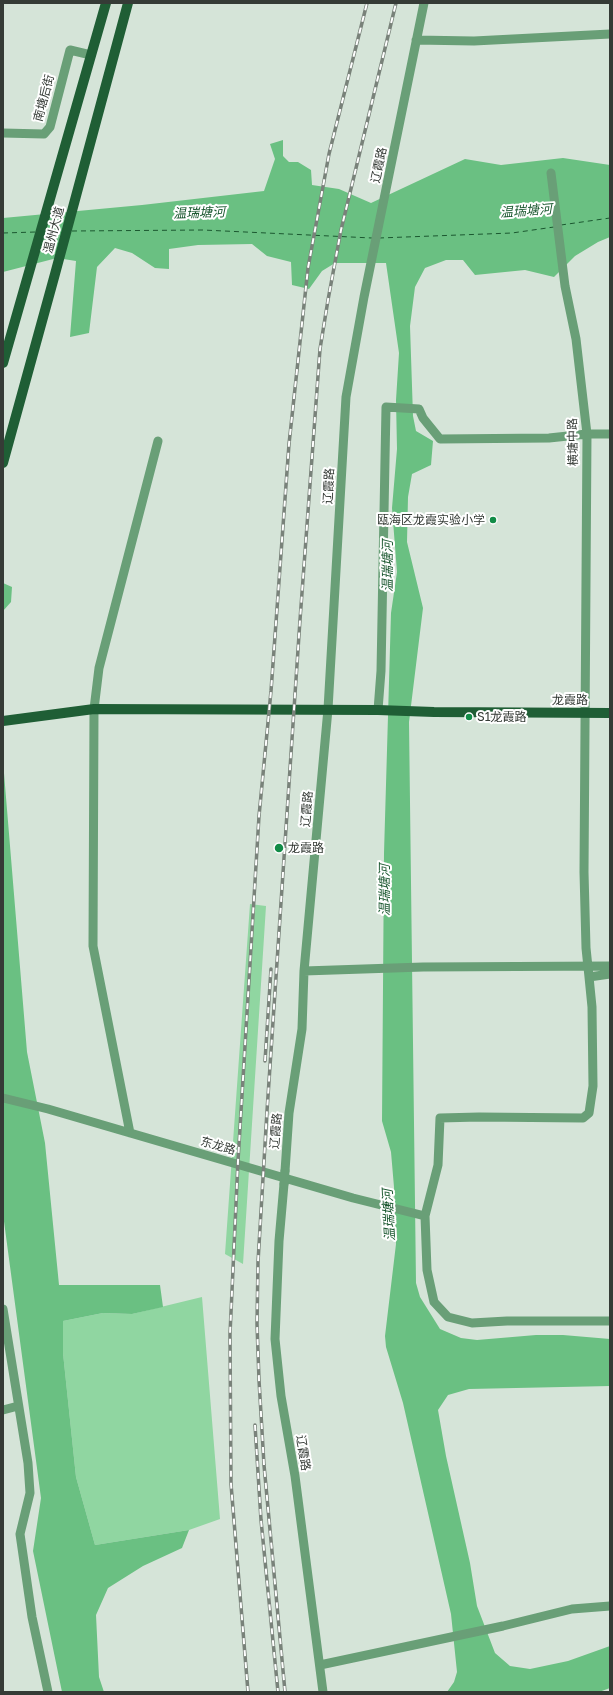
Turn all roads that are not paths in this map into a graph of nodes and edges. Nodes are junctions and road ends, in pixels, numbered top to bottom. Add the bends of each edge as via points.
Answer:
1 (106, 3) edge
2 (128, 3) edge
3 (424, 3) edge
4 (610, 34) edge
5 (416, 40) junction
6 (92, 55) junction
7 (3, 133) edge
8 (551, 173) dead end
9 (3, 363) edge
10 (586, 434) junction
11 (610, 434) edge
12 (158, 441) dead end
13 (3, 463) edge
14 (94, 709) junction
15 (328, 709) junction
16 (378, 710) junction
17 (585, 713) junction
18 (610, 713) edge
19 (3, 721) edge
20 (588, 966) junction
21 (610, 966) edge
22 (304, 971) junction
23 (610, 974) edge
24 (589, 977) junction
25 (3, 1098) edge
26 (130, 1133) junction
27 (423, 1215) junction
28 (3, 1309) edge
29 (610, 1321) edge
30 (6, 1357) edge
31 (18, 1406) junction
32 (3, 1410) edge
33 (610, 1606) edge
34 (320, 1665) junction
35 (48, 1692) edge
36 (323, 1692) edge

1 - 6 main road, 温州大道
2 - 13 main road, 温州大道
3 - 5 street, 辽霞路
4 - 5 street via 474,41
5 - 15 street, 辽霞路 via 346,397
6 - 7 street, 南塘后街 via 70,50 50,127 44,134
6 - 9 main road, 温州大道
8 - 10 street, 横塘中路 via 565,286 576,339
10 - 11 street
10 - 16 street via 549,438 440,439 416,408 386,407
10 - 17 street, 横塘中路
12 - 14 street via 99,668
14 - 15 main road, 龙霞路
14 - 19 main road, 龙霞路
14 - 26 street via 93,946
15 - 16 main road, 龙霞路
15 - 22 street, 辽霞路
16 - 17 main road, 龙霞路
17 - 18 main road, 龙霞路
17 - 20 street, 横塘中路 via 584,872
20 - 21 street
20 - 22 street
20 - 24 street, 横塘中路
22 - 34 street, 辽霞路, bridge via 302,1029 289,1114 284,1171 275,1339
23 - 24 street
24 - 27 street, 横塘中路 via 593,1086 589,1113 583,1118 440,1118 438,1165
25 - 26 street, 东龙路
26 - 27 street, 东龙路
27 - 29 street via 427,1270 434,1302 448,1317 472,1323
28 - 30 street
30 - 31 street
31 - 32 street
31 - 35 street via 28,1463 30,1493 20,1534 32,1617
33 - 34 street via 572,1608 503,1626
34 - 36 street, 辽霞路

